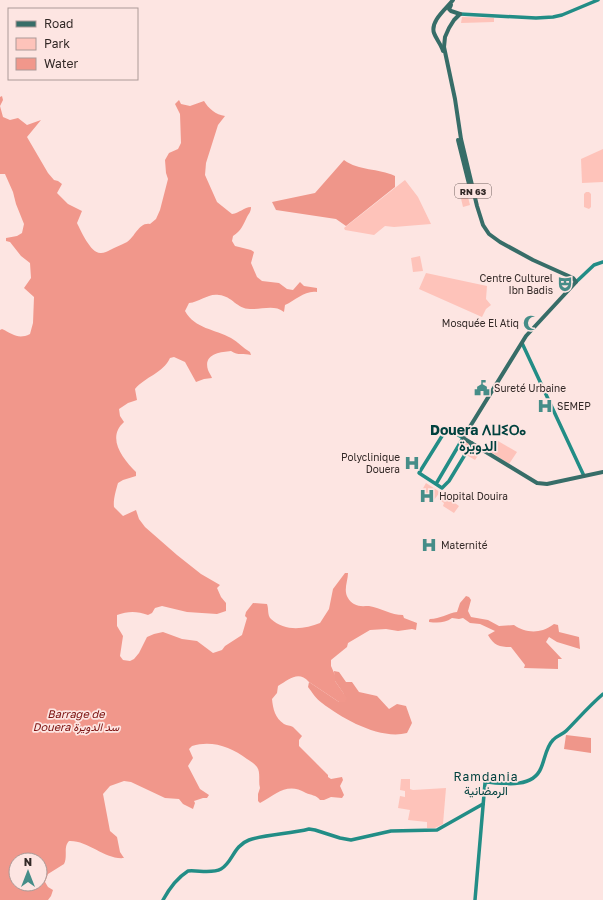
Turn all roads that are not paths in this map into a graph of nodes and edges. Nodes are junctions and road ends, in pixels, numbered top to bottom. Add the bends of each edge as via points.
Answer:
1 (453, 0) edge
2 (598, 0) edge
3 (442, 13) junction
4 (452, 13) junction
5 (460, 14) junction
6 (454, 20) junction
7 (447, 33) junction
8 (434, 35) junction
9 (603, 262) edge
10 (575, 281) junction
11 (522, 343) junction
12 (463, 438) junction
13 (472, 443) junction
14 (603, 472) edge
15 (584, 476) junction
16 (436, 484) junction
17 (603, 694) edge
18 (483, 804) junction
19 (163, 900) edge
20 (475, 900) edge

1 - 3 main road
1 - 4 main road via 449,9
2 - 5 street via 554,17
3 - 4 main road
3 - 8 main road via 434,23
4 - 5 main road
4 - 6 main road
5 - 6 main road
6 - 7 main road
7 - 8 main road via 440,38
7 - 10 main road, RN 63 via 444,50 463,151 485,229 500,242
8 - 10 main road via 444,54 459,148 481,226 496,243
9 - 10 street via 594,265
10 - 11 main road
11 - 12 main road
11 - 15 street
12 - 13 main road
12 - 16 street
12 - 16 street via 447,428 419,473
13 - 15 main road via 537,483 547,484
13 - 16 street via 449,481 442,488
14 - 15 main road
17 - 18 street via 563,734 554,738 545,754 541,769 533,779 521,783 485,782
18 - 19 street via 437,830 386,832 351,840 309,829 249,840 238,847 221,869 184,873
18 - 20 street

